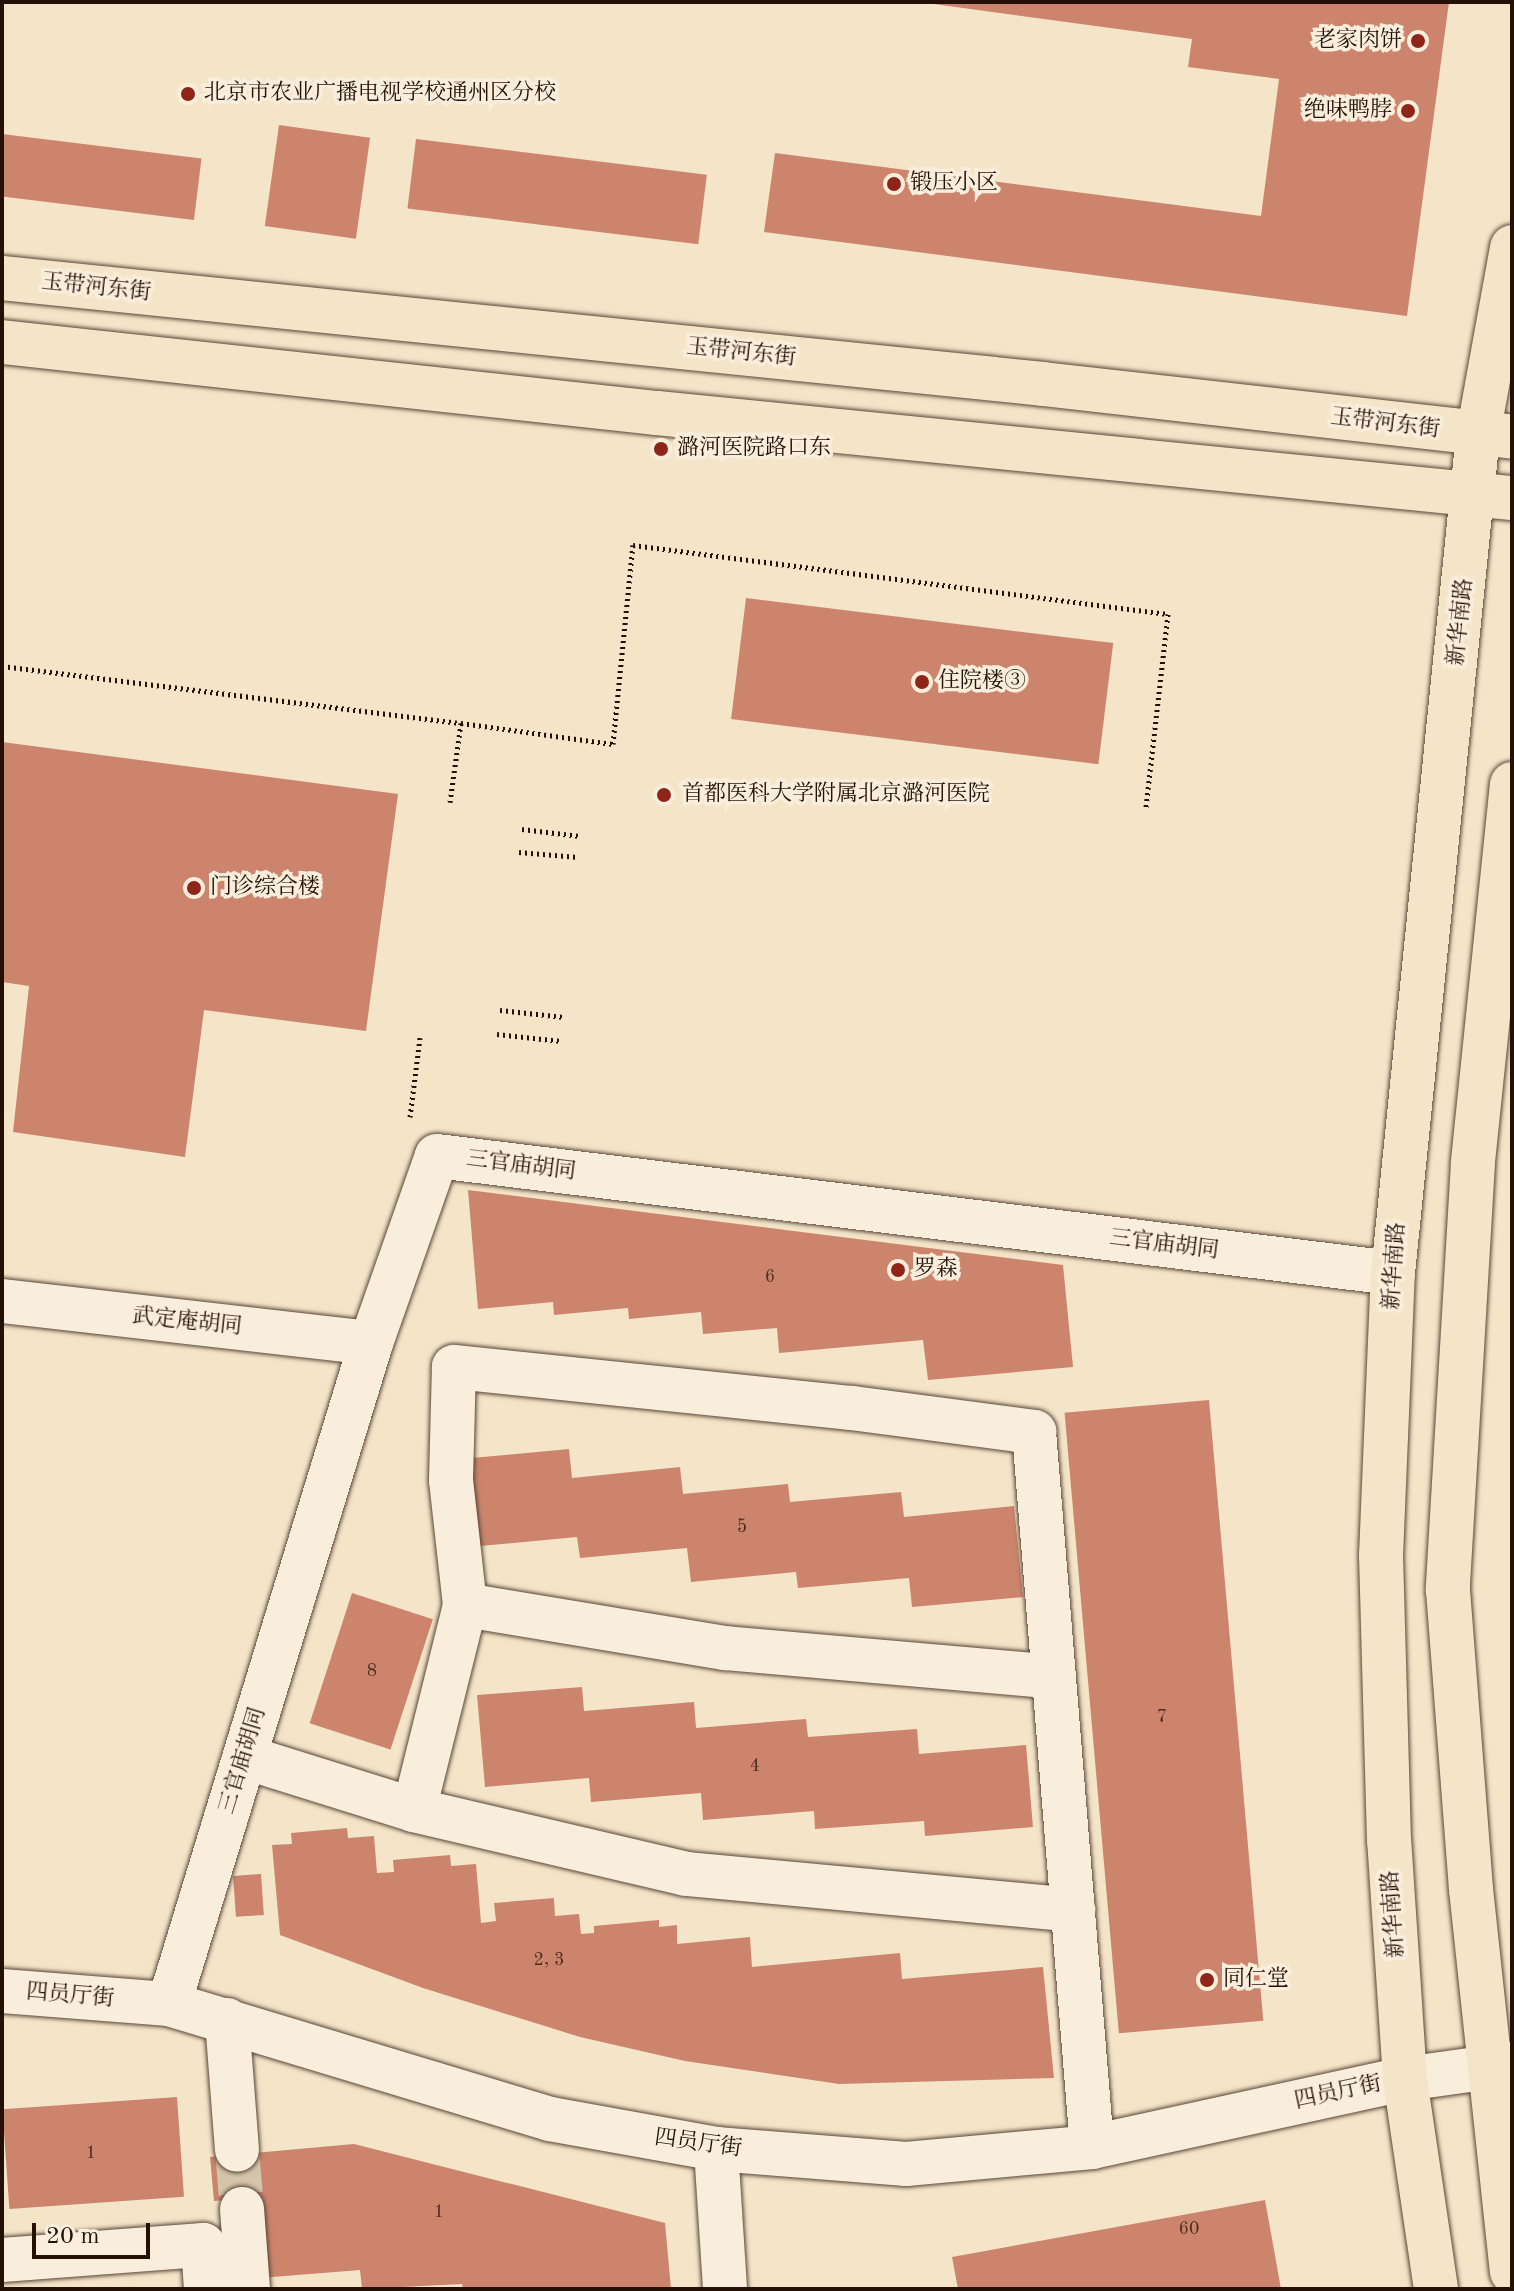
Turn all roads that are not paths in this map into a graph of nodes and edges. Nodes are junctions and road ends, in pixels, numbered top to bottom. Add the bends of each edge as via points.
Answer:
1 (1512, 247) edge
2 (2, 278) edge
3 (2, 342) edge
4 (1495, 436) edge
5 (1493, 496) edge
6 (1512, 784) edge
7 (1393, 1273) junction
8 (2, 1301) edge
9 (371, 1343) junction
10 (465, 1605) junction
11 (1054, 1677) junction
12 (245, 1757) junction
13 (414, 1810) junction
14 (1073, 1910) junction
15 (2, 1991) edge
16 (169, 2004) junction
17 (227, 2020) junction
18 (1500, 2065) edge
19 (1405, 2079) junction
20 (1092, 2147) junction
21 (716, 2149) junction
22 (237, 2150) tunnel mouth
23 (242, 2209) tunnel mouth
24 (2, 2260) edge
25 (1512, 2272) edge
26 (206, 2289) edge
27 (248, 2289) edge
28 (725, 2289) edge
29 (1436, 2289) edge

1 - 4 main road, 新华南路
2 - 4 main road, 玉带河东街 via 1043,384
3 - 5 main road
4 - 5 main road, 新华南路
5 - 7 main road, 新华南路
6 - 18 main road via 1473,1163 1448,1590
7 - 9 street, 三官庙胡同 via 437,1156
7 - 19 main road, 新华南路 via 1381,1556 1389,1841
8 - 9 street, 武定庵胡同
9 - 12 street, 三官庙胡同
10 - 11 street via 725,1648
10 - 11 street via 451,1480 454,1367 852,1408 1034,1432
10 - 13 street
11 - 14 street
12 - 13 street
12 - 16 street, 三官庙胡同
13 - 14 street via 686,1874
14 - 20 street
15 - 16 street, 四员厅街
16 - 17 street, 四员厅街
17 - 21 street, 四员厅街 via 550,2119
17 - 22 street
18 - 19 street, 四员厅街
18 - 25 main road
19 - 20 street, 四员厅街
19 - 29 main road, 新华南路
20 - 21 street, 四员厅街 via 906,2164
21 - 28 street
23 - 27 street
24 - 26 street via 203,2245

